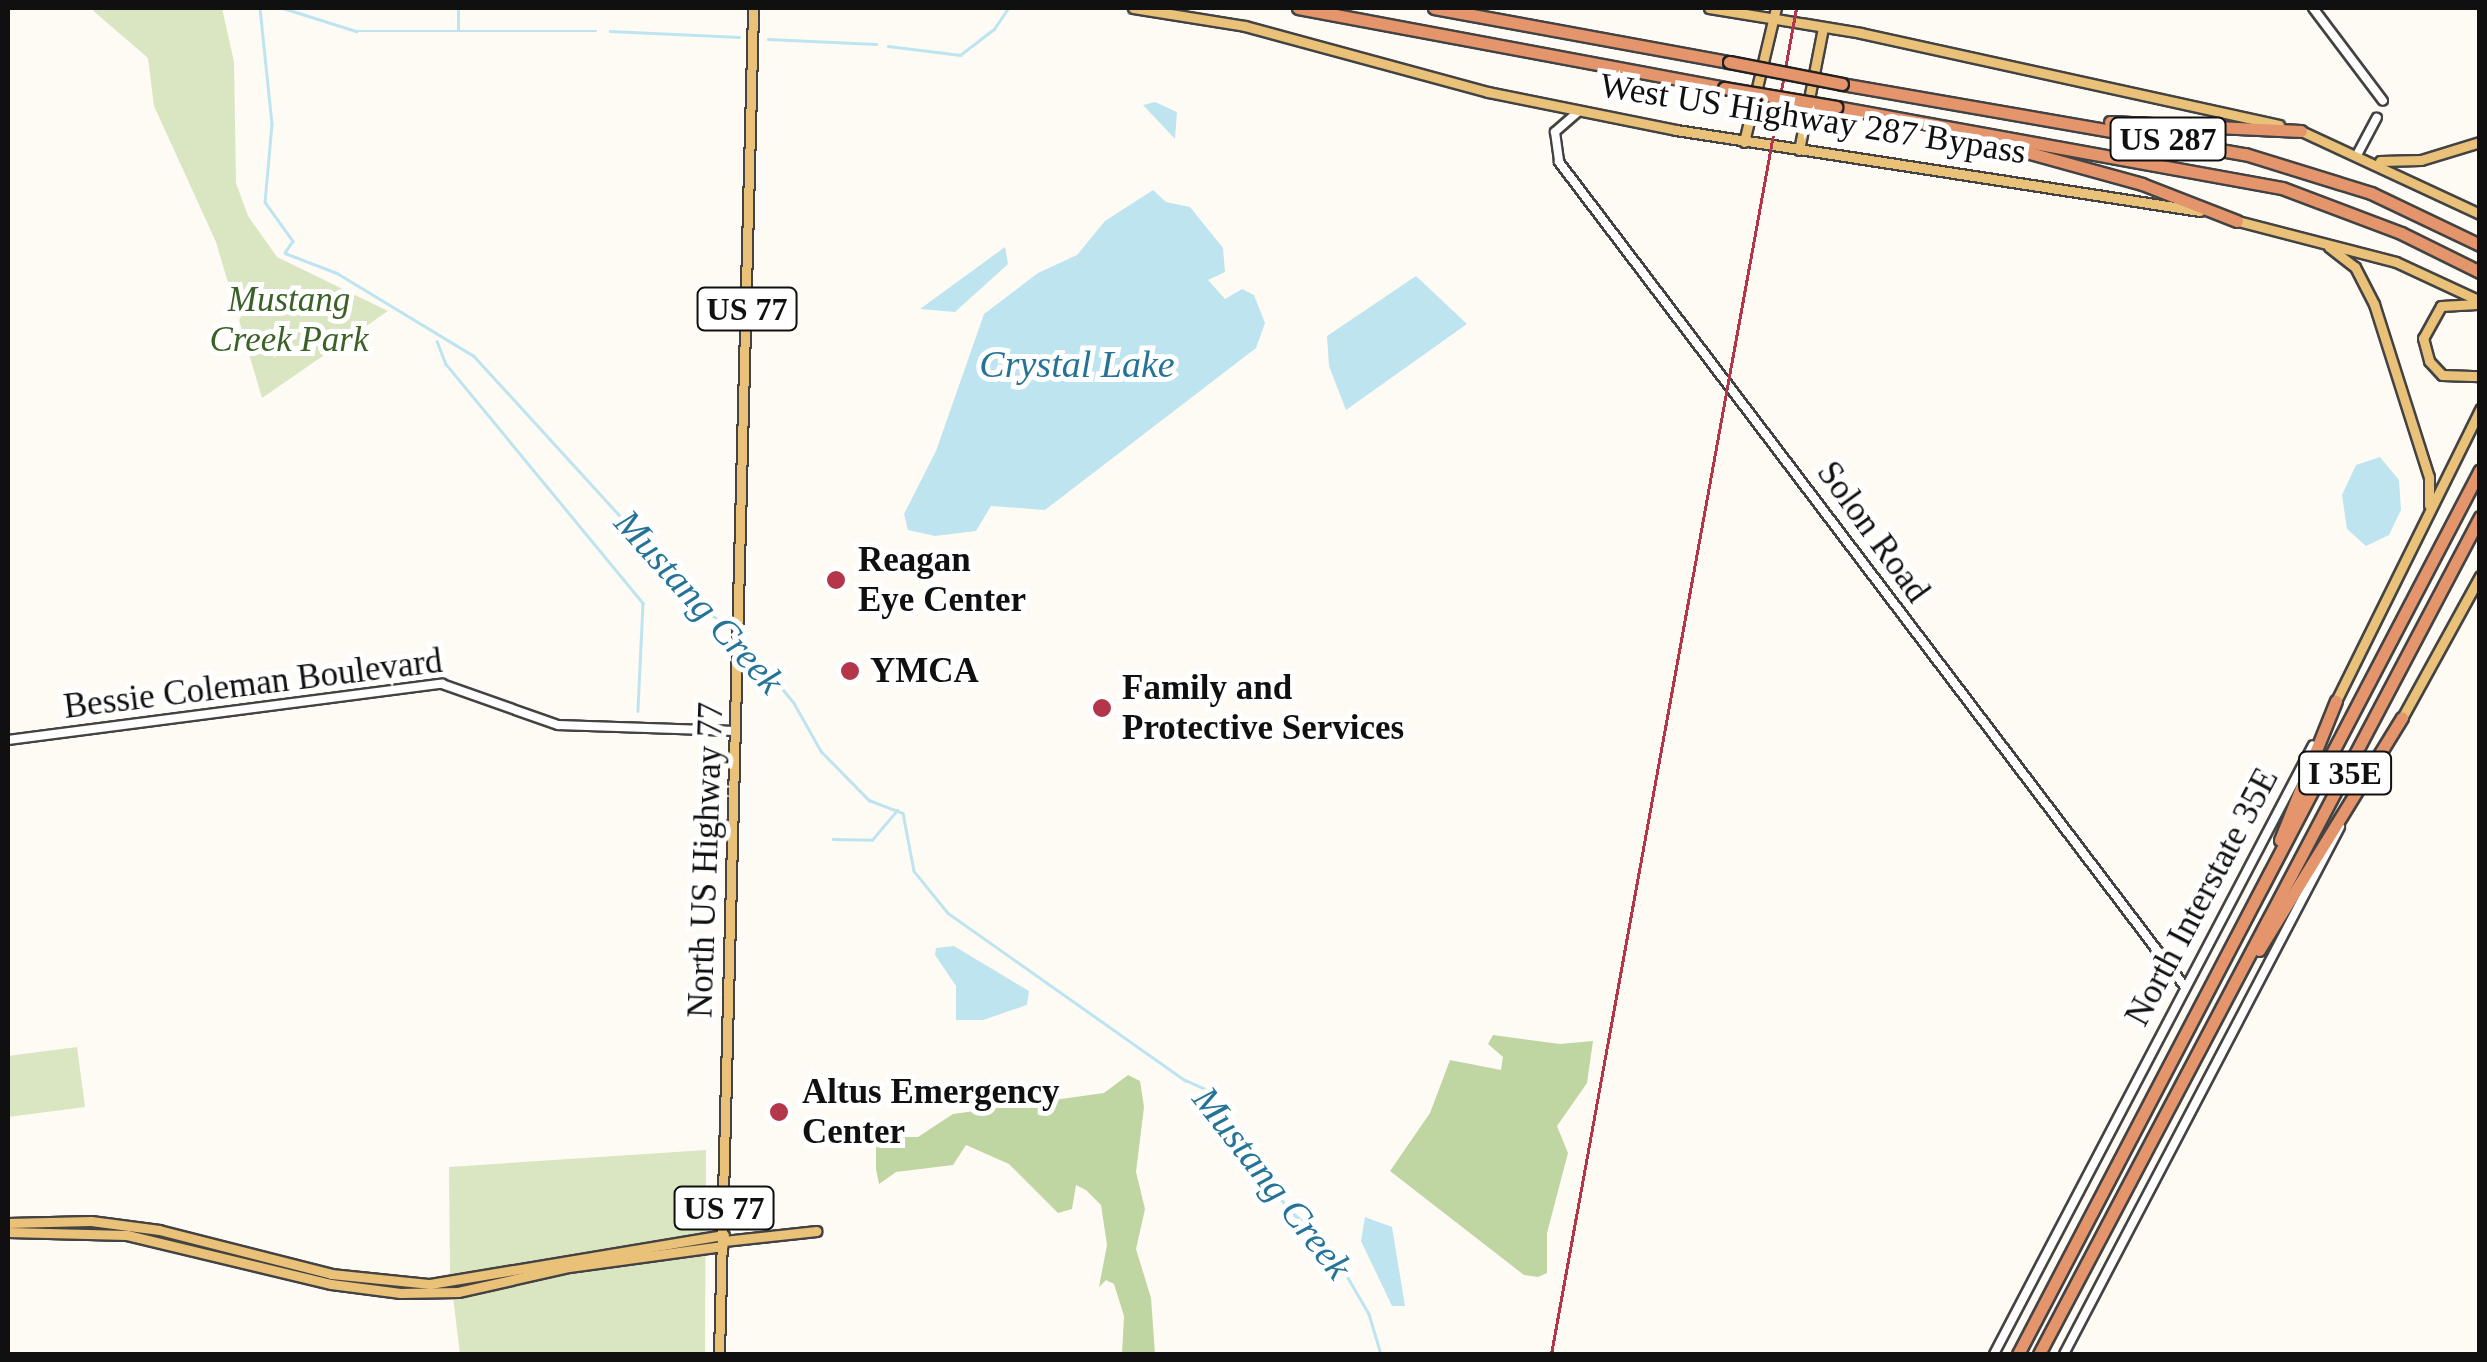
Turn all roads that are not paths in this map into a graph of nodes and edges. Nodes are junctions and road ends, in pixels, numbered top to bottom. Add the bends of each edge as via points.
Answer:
1 (753, 8) edge
2 (1133, 8) edge
3 (1298, 8) edge
4 (1434, 8) edge
5 (1709, 8) edge
6 (2313, 8) edge
7 (1774, 13) edge
8 (1823, 28) junction
9 (2383, 101) dead end
10 (1582, 110) junction
11 (2008, 112) junction
12 (2377, 118) dead end
13 (1943, 126) junction
14 (2301, 130) junction
15 (1744, 142) junction
16 (2480, 142) edge
17 (1799, 150) junction
18 (2358, 153) junction
19 (2373, 160) junction
20 (2480, 214) edge
21 (2238, 221) junction
22 (2322, 242) junction
23 (2480, 245) edge
24 (2480, 272) edge
25 (2480, 303) edge
26 (2480, 376) edge
27 (2480, 409) edge
28 (2480, 470) edge
29 (2480, 516) edge
30 (2425, 524) junction
31 (2480, 576) edge
32 (2336, 701) junction
33 (2402, 718) junction
34 (738, 731) junction
35 (8, 740) edge
36 (2240, 934) junction
37 (2185, 987) junction
38 (2210, 1030) junction
39 (8, 1223) edge
40 (8, 1232) edge
41 (816, 1232) dead end
42 (724, 1241) junction
43 (719, 1354) edge
44 (1994, 1354) edge
45 (2018, 1354) edge
46 (2040, 1354) edge
47 (2064, 1354) edge

1 - 34 main road, North US Highway 77 / US 77
2 - 10 main road, West US Highway 287 Bypass via 1245,26
3 - 13 highway, US 287, bridge
4 - 11 highway, US 287, bridge
5 - 7 main road
6 - 9 street
7 - 8 main road
7 - 15 main road
8 - 14 main road
8 - 17 main road
10 - 15 main road, West US Highway 287 Bypass
10 - 37 street, Solon Road via 1555,132 1559,162
11 - 14 highway via 2157,127
11 - 23 highway, US 287 via 2190,142 2312,172
12 - 18 street
13 - 21 highway via 2142,184
13 - 24 highway, US 287 via 2282,188 2401,233
14 - 18 main road
15 - 17 main road, West US Highway 287 Bypass
16 - 19 main road via 2409,162
17 - 21 main road, West US Highway 287 Bypass via 2056,184
18 - 19 main road
19 - 20 main road
21 - 22 main road, West US Highway 287 Bypass
22 - 25 main road, West US Highway 287 Bypass via 2420,271
22 - 30 main road via 2355,267 2374,304 2430,477
25 - 26 main road via 2441,306 2423,338 2442,376
27 - 30 main road, North Interstate 35E
28 - 36 highway, I 35E
29 - 38 highway, I 35E
30 - 32 main road, North Interstate 35E
31 - 33 main road
32 - 36 highway via 2308,784 2242,914
32 - 37 street, North Interstate 35E
33 - 38 highway
33 - 47 street via 2256,978
34 - 35 street, Bessie Coleman Boulevard via 558,725 442,684
34 - 42 main road, North US Highway 77 / US 77
36 - 45 highway, I 35E
37 - 44 street, North Interstate 35E
38 - 46 highway, I 35E
39 - 42 main road via 91,1221 158,1230 331,1274 430,1284
40 - 42 main road via 144,1238 400,1294 458,1292
41 - 42 main road
42 - 43 main road, North US Highway 77 / US 77

